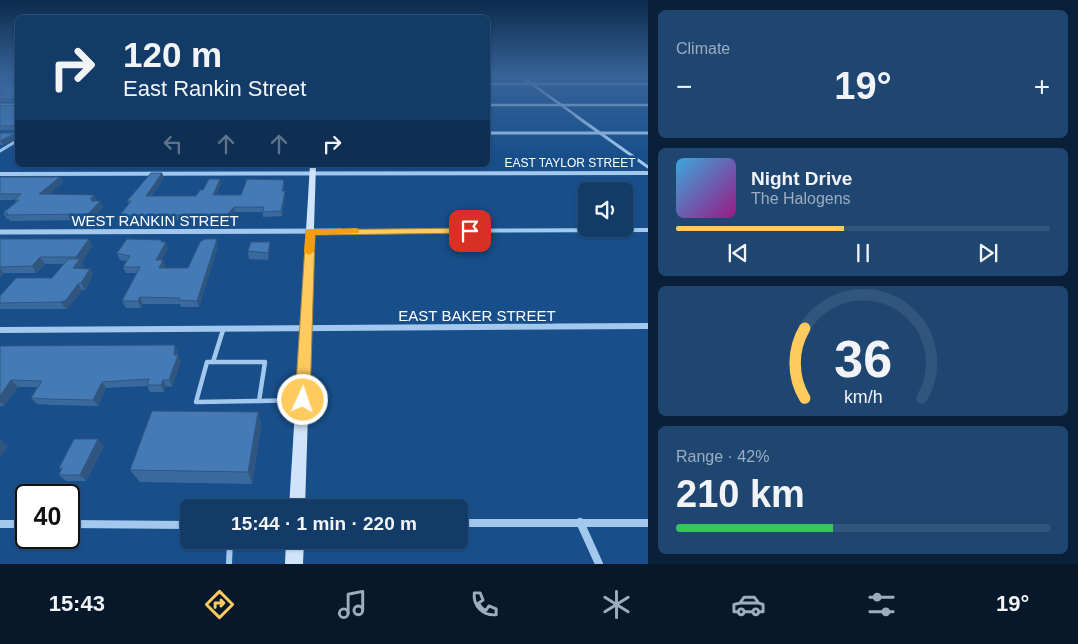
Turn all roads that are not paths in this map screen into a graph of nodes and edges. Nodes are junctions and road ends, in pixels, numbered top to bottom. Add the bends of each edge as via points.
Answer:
1 (490, 104) edge
2 (0, 105) edge
3 (15, 105) edge
4 (561, 105) junction
5 (648, 105) edge
6 (490, 133) edge
7 (600, 133) junction
8 (648, 133) edge
9 (15, 142) edge
10 (0, 151) edge
11 (648, 167) edge
12 (313, 170) edge
13 (648, 173) edge
14 (0, 174) edge
15 (648, 230) edge
16 (0, 232) edge
17 (310, 232) junction
18 (648, 326) edge
19 (306, 329) junction
20 (0, 330) edge
21 (223, 330) junction
22 (213, 362) junction
23 (260, 400) junction
24 (303, 400) junction
25 (298, 499) edge
26 (580, 522) junction
27 (468, 523) edge
28 (648, 523) edge
29 (0, 524) edge
30 (15, 524) edge
31 (80, 524) edge
32 (180, 525) edge
33 (230, 549) edge
34 (295, 549) edge
35 (229, 564) edge
36 (294, 564) edge
37 (600, 564) edge

1 - 4 street
2 - 3 street
4 - 5 street
4 - 7 street
6 - 7 street
7 - 8 street
7 - 11 street
9 - 10 street
12 - 13 street, EAST TAYLOR STREET
12 - 14 street, EAST TAYLOR STREET
12 - 17 street
15 - 17 street, WEST RANKIN STREET
16 - 17 street, WEST RANKIN STREET
17 - 19 street
18 - 19 street, EAST BAKER STREET
19 - 21 street, EAST BAKER STREET
19 - 24 street
20 - 21 street, EAST BAKER STREET
21 - 22 lane
22 - 23 lane via 265,362
22 - 23 lane via 207,362 196,402
23 - 24 lane
24 - 25 street
26 - 27 street
26 - 28 street
26 - 37 street
29 - 30 street
31 - 32 street
33 - 35 lane
34 - 36 street

